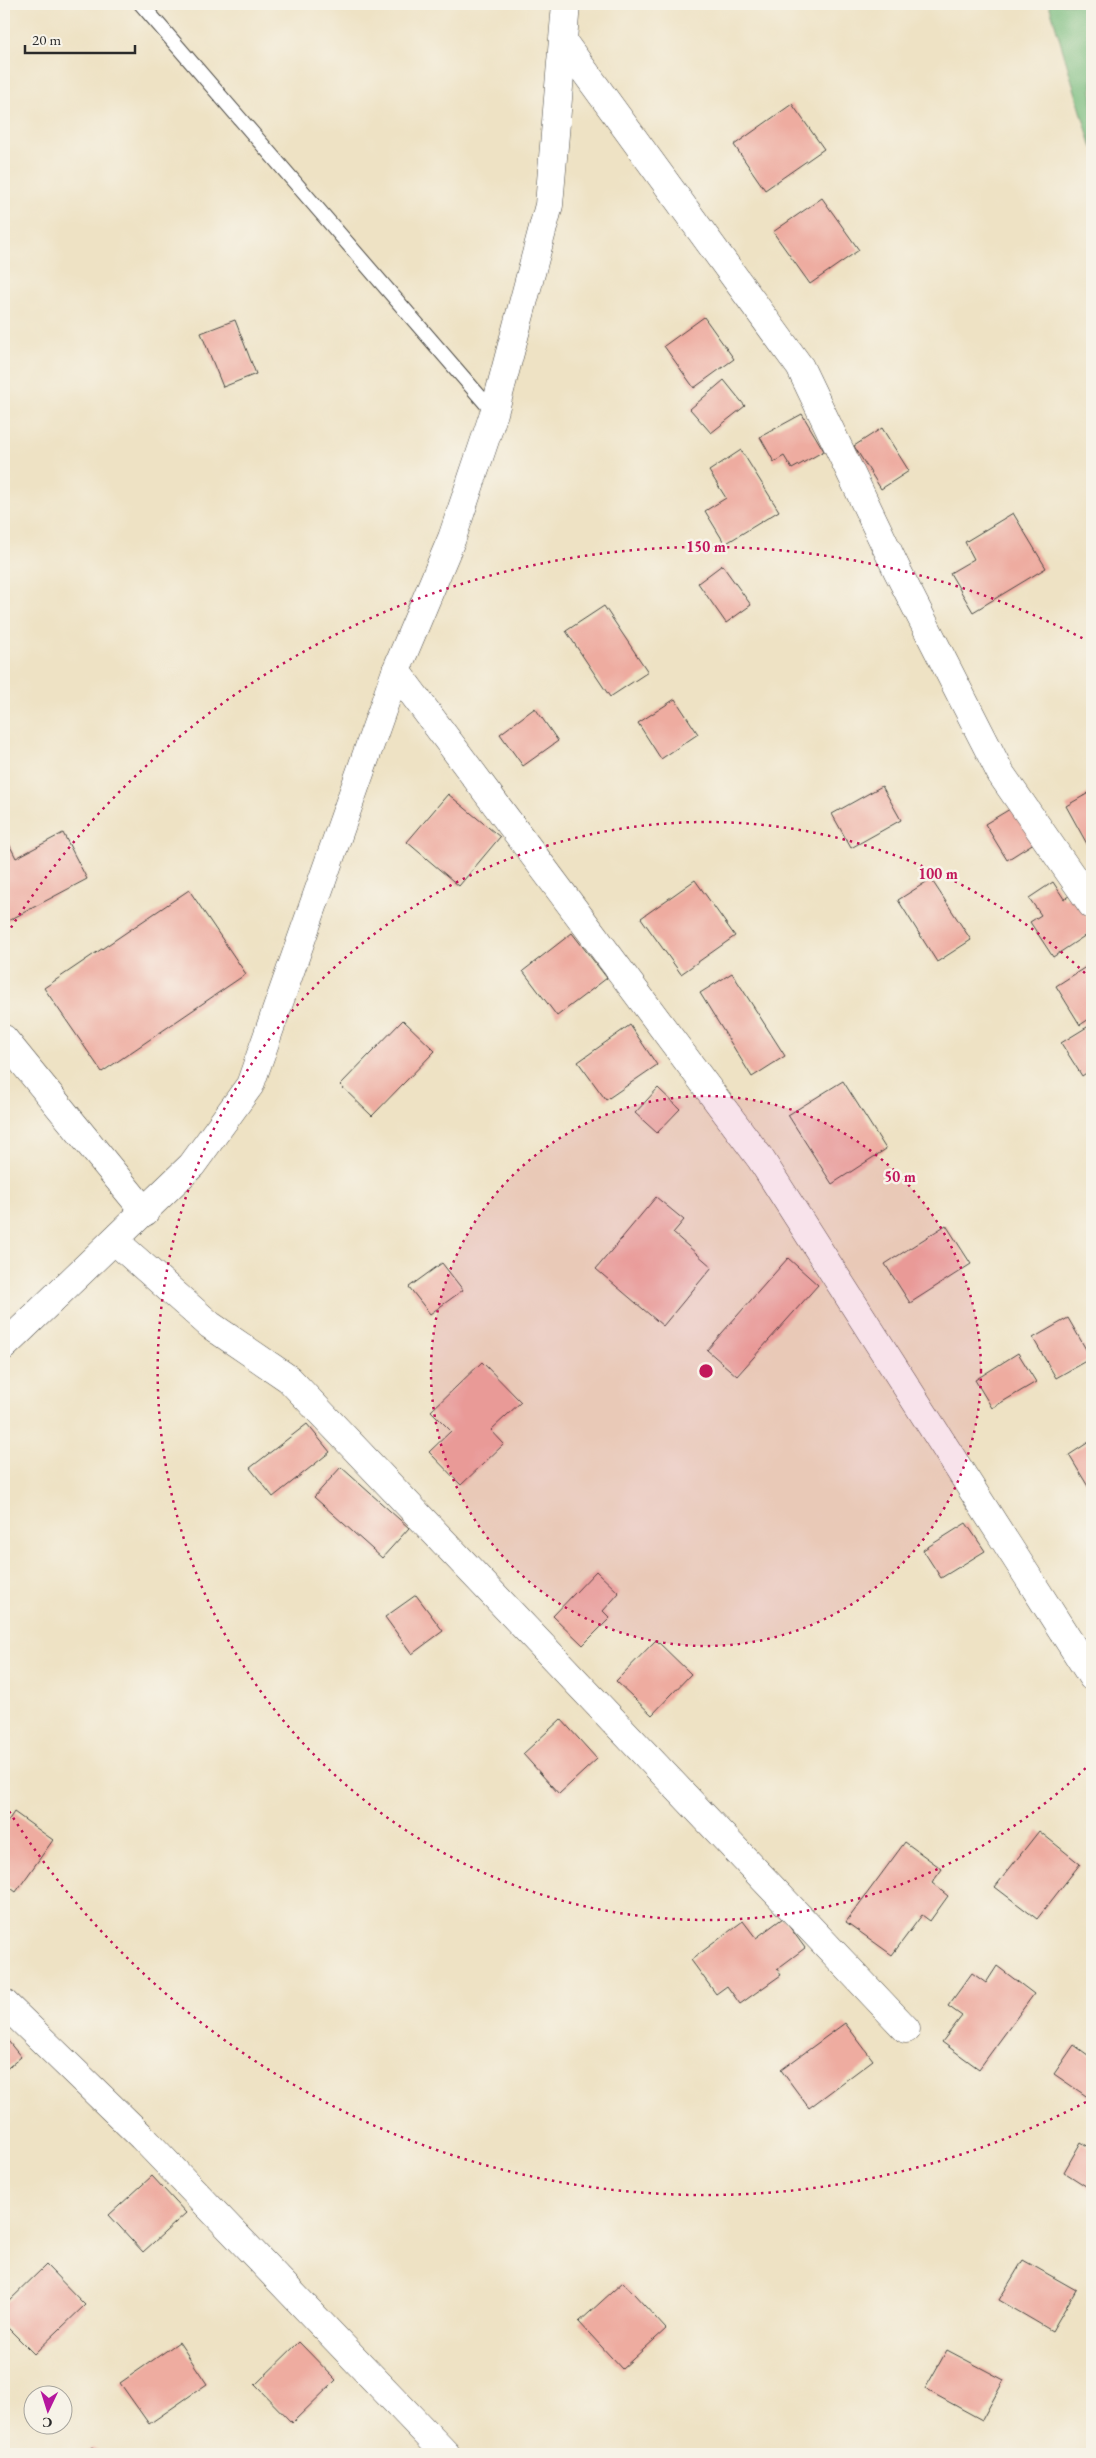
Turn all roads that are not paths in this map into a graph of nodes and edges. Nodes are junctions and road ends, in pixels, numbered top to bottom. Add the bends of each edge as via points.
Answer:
1 (141, 4) edge
2 (566, 4) edge
3 (564, 43) junction
4 (494, 413) junction
5 (396, 671) junction
6 (1092, 905) edge
7 (4, 1038) edge
8 (145, 1212) junction
9 (115, 1241) junction
10 (4, 1346) edge
11 (1092, 1677) edge
12 (4, 2002) edge
13 (906, 2029) dead end
14 (446, 2454) edge

1 - 4 lane
2 - 3 street
3 - 4 street via 549,205
3 - 6 street via 800,366 898,572 1001,774
4 - 5 street via 452,538
5 - 8 street via 250,1085 192,1165
5 - 11 street via 760,1158
7 - 8 street
8 - 9 street
9 - 10 street
9 - 13 street via 210,1325 289,1379
12 - 14 street via 142,2137

